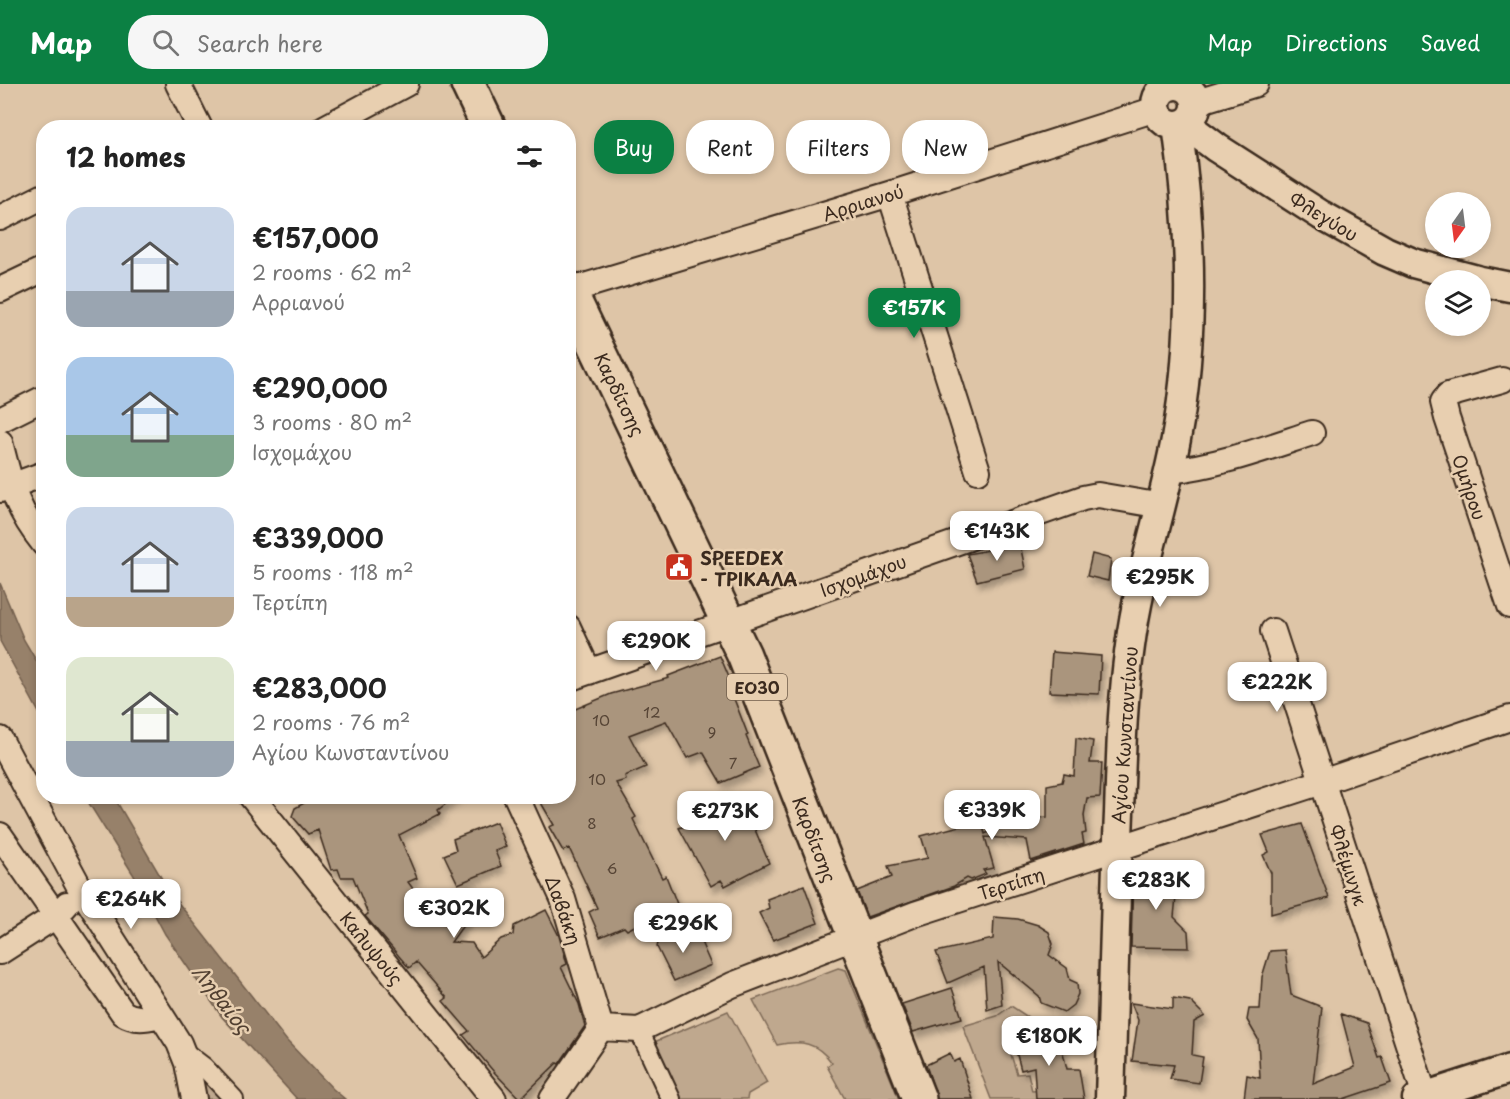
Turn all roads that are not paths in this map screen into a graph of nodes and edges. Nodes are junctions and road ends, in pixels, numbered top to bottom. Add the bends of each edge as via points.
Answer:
1 (178, 84) edge
2 (406, 84) edge
3 (468, 84) edge
4 (1256, 84) edge
5 (1171, 101) edge
6 (190, 120) edge
7 (339, 120) edge
8 (485, 120) edge
9 (890, 194) junction
10 (36, 200) edge
11 (0, 218) edge
12 (1439, 270) edge
13 (36, 273) edge
14 (1491, 283) edge
15 (1510, 287) edge
16 (576, 288) edge
17 (0, 290) edge
18 (576, 305) edge
19 (1502, 380) dead end
20 (36, 403) edge
21 (0, 420) edge
22 (1312, 433) dead end
23 (0, 442) edge
24 (978, 471) dead end
25 (1169, 471) junction
26 (36, 477) edge
27 (6, 488) edge
28 (1162, 506) junction
29 (36, 534) edge
30 (1510, 606) edge
31 (729, 623) junction
32 (1272, 631) dead end
33 (579, 676) edge
34 (1510, 718) edge
35 (0, 739) edge
36 (1322, 782) junction
37 (257, 804) edge
38 (520, 804) edge
39 (0, 835) edge
40 (1117, 849) junction
41 (80, 888) junction
42 (56, 916) junction
43 (853, 937) junction
44 (0, 952) edge
45 (161, 1015) junction
46 (601, 1028) junction
47 (639, 1030) junction
48 (183, 1051) junction
49 (1510, 1069) edge
50 (1423, 1098) edge
51 (194, 1099) edge
52 (234, 1099) edge
53 (494, 1099) edge
54 (552, 1099) edge
55 (671, 1099) edge
56 (919, 1099) edge
57 (1110, 1099) edge

1 - 6 street
2 - 7 street
3 - 8 main road
4 - 5 street, Αρριανού via 1207,99
5 - 9 street, Αρριανού
5 - 12 street, Φλεγύου via 1197,133 1217,148 1354,234 1413,263
5 - 25 street, Αγίου Κωνσταντίνου via 1188,212 1190,308
9 - 16 street, Αρριανού
9 - 24 street
10 - 11 street
13 - 17 street
14 - 15 street, Φλεγύου
18 - 31 main road, Καρδίτσης / ΕΟ30
19 - 30 street, Ομήρου via 1448,395 1443,402
20 - 21 street
22 - 25 street via 1253,452
23 - 27 street
25 - 28 street, Αγίου Κωνσταντίνου
26 - 27 street
27 - 29 street
28 - 31 street, Ισχομάχου via 1098,495 1083,498
28 - 40 street, Αγίου Κωνσταντίνου via 1130,647
31 - 33 street, Ισχομάχου
31 - 43 main road, Καρδίτσης / ΕΟ30
32 - 36 street, Φλέμινγκ
34 - 36 street, Τερτίπη
35 - 41 street
36 - 40 street, Τερτίπη
36 - 50 street, Φλέμινγκ
37 - 53 street, Καλυψούς
38 - 46 street, Δαβάκη via 563,899
39 - 42 street
40 - 43 street, Τερτίπη
40 - 57 street, Αγίου Κωνσταντίνου
41 - 42 street
41 - 45 street
42 - 44 street
42 - 45 street via 123,1013 143,1019
43 - 47 street, Τερτίπη via 732,985
43 - 56 main road, Καρδίτσης / ΕΟ30
45 - 48 street
46 - 47 street, Τερτίπη
46 - 54 street
47 - 55 street
48 - 51 street
48 - 52 street
49 - 50 street

